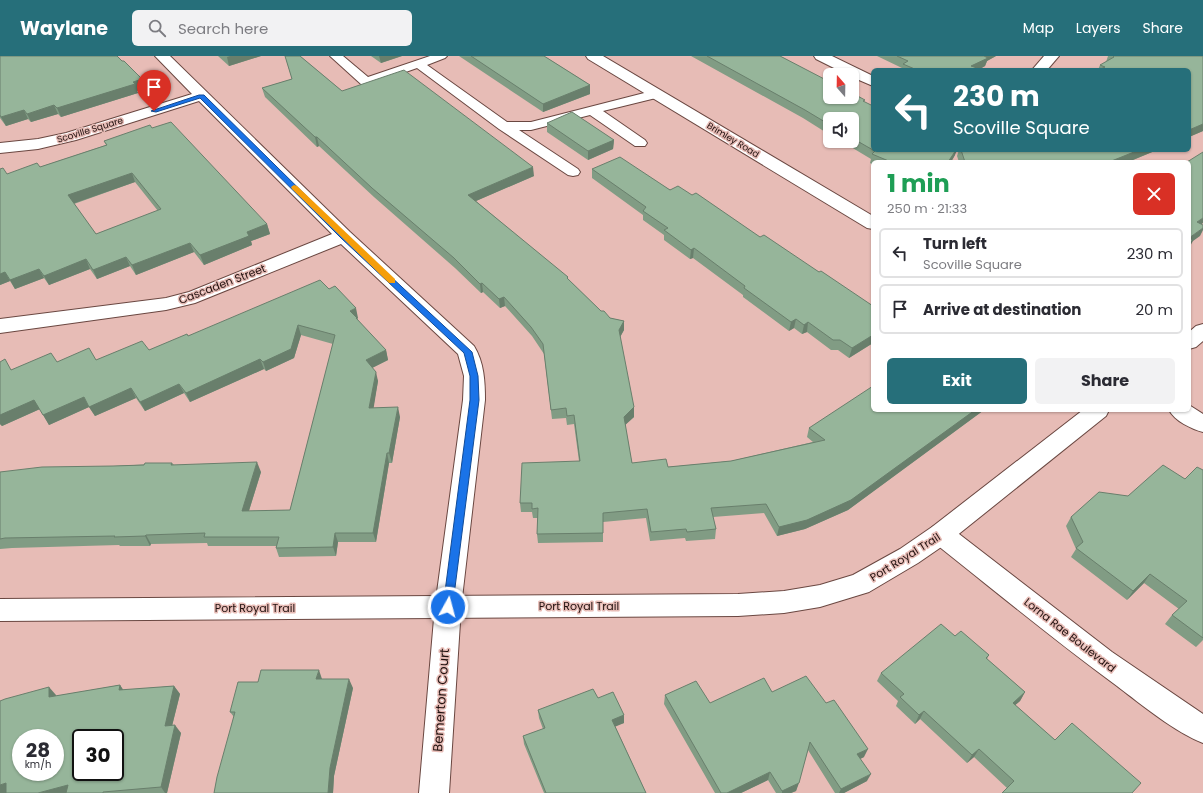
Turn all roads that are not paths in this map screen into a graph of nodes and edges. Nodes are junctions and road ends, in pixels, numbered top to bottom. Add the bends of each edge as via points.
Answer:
1 (162, 56) edge
2 (336, 56) edge
3 (441, 56) edge
4 (593, 56) edge
5 (821, 56) edge
6 (1052, 56) edge
7 (418, 64) junction
8 (1041, 68) edge
9 (871, 81) edge
10 (656, 94) junction
11 (202, 96) junction
12 (592, 110) junction
13 (504, 126) junction
14 (640, 143) dead end
15 (0, 148) edge
16 (573, 172) dead end
17 (871, 223) edge
18 (344, 236) junction
19 (0, 326) edge
20 (1203, 331) edge
21 (1191, 340) edge
22 (1095, 412) edge
23 (1183, 412) edge
24 (1203, 424) edge
25 (941, 534) junction
26 (448, 607) junction
27 (0, 610) edge
28 (1203, 730) edge
29 (434, 793) edge

1 - 11 street
2 - 7 lane via 366,82
3 - 7 lane
4 - 10 street, Brimley Road
5 - 9 street
6 - 8 street
7 - 13 lane
10 - 12 lane
10 - 17 street, Brimley Road
11 - 15 street, Scoville Square via 70,138
11 - 18 street
12 - 13 lane via 531,126
12 - 14 lane
13 - 16 lane
18 - 19 street, Cascaden Street via 194,297 166,304
18 - 26 street via 468,352 474,376 474,400
20 - 21 street
22 - 25 street, Port Royal Trail
23 - 24 street
25 - 26 street, Port Royal Trail via 860,584 820,596 784,602 738,605
25 - 28 street, Lorna Rae Boulevard via 1122,676
26 - 27 street, Port Royal Trail
26 - 29 street, Bemerton Court

